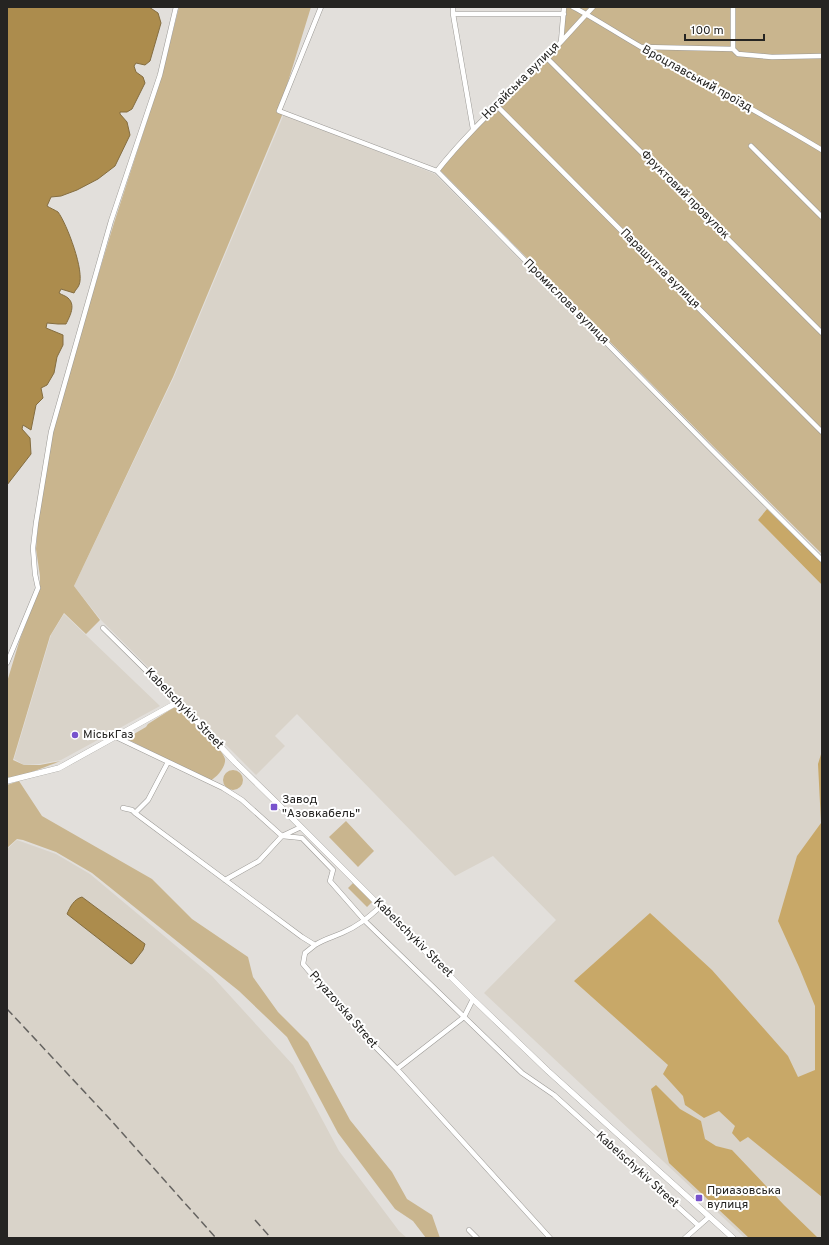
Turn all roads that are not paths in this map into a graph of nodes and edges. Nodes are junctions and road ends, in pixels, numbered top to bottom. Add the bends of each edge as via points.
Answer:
1 (176, 7) edge
2 (320, 7) edge
3 (452, 7) edge
4 (564, 7) edge
5 (573, 7) edge
6 (593, 7) edge
7 (733, 7) edge
8 (453, 14) junction
9 (564, 14) junction
10 (587, 14) junction
11 (561, 42) junction
12 (641, 47) junction
13 (733, 49) junction
14 (822, 56) edge
15 (547, 58) junction
16 (497, 106) junction
17 (473, 129) junction
18 (751, 146) dead end
19 (822, 150) edge
20 (437, 171) junction
21 (822, 217) edge
22 (822, 333) edge
23 (822, 432) edge
24 (822, 560) edge
25 (103, 628) dead end
26 (7, 663) edge
27 (178, 702) junction
28 (116, 737) junction
29 (168, 762) junction
30 (7, 781) edge
31 (123, 808) dead end
32 (135, 813) junction
33 (301, 827) junction
34 (282, 836) junction
35 (225, 880) junction
36 (380, 906) junction
37 (366, 921) junction
38 (316, 945) junction
39 (473, 999) junction
40 (464, 1017) junction
41 (397, 1069) junction
42 (710, 1217) junction
43 (699, 1226) junction
44 (469, 1230) dead end
45 (477, 1238) edge
46 (550, 1238) edge
47 (685, 1238) edge
48 (732, 1238) edge

1 - 26 street via 160,75 112,221 52,432 33,548 38,588
2 - 20 street via 279,111
3 - 8 street
4 - 9 street, Ногайська вулиця
5 - 10 street, Вроцлавський проїзд
6 - 10 street
7 - 13 street
8 - 9 street
8 - 17 street
9 - 11 street, Ногайська вулиця
10 - 11 street
10 - 12 street, Вроцлавський проїзд
11 - 15 street, Ногайська вулиця
12 - 13 street
12 - 19 street, Вроцлавський проїзд
13 - 14 street via 738,54
15 - 16 street, Ногайська вулиця
15 - 22 street, Фруктовий провулок
16 - 17 street, Ногайська вулиця
16 - 23 street, Парашутна вулиця
17 - 20 street
18 - 21 street
20 - 24 street, Промислова вулиця
25 - 27 street, Kabelschykiv Street
27 - 28 street
27 - 33 street, Kabelschykiv Street
28 - 29 street
28 - 30 street via 59,768
29 - 32 street via 148,800
29 - 34 street via 242,800
31 - 32 street
32 - 35 street
33 - 34 street
33 - 36 street, Kabelschykiv Street
34 - 35 street via 259,862
34 - 37 street, Kabelschykiv Street via 302,838 333,870 330,881
35 - 38 street
36 - 37 street
36 - 39 street, Kabelschykiv Street
37 - 38 street
37 - 40 street, Kabelschykiv Street
38 - 41 street, Pryazovska Street via 305,953 303,964 357,1028
39 - 40 street
39 - 42 street, Kabelschykiv Street
40 - 41 street
40 - 43 street, Kabelschykiv Street via 522,1073 554,1094
41 - 46 street, Pryazovska Street
42 - 43 street
42 - 48 street, Kabelschykiv Street
43 - 47 street
44 - 45 street

